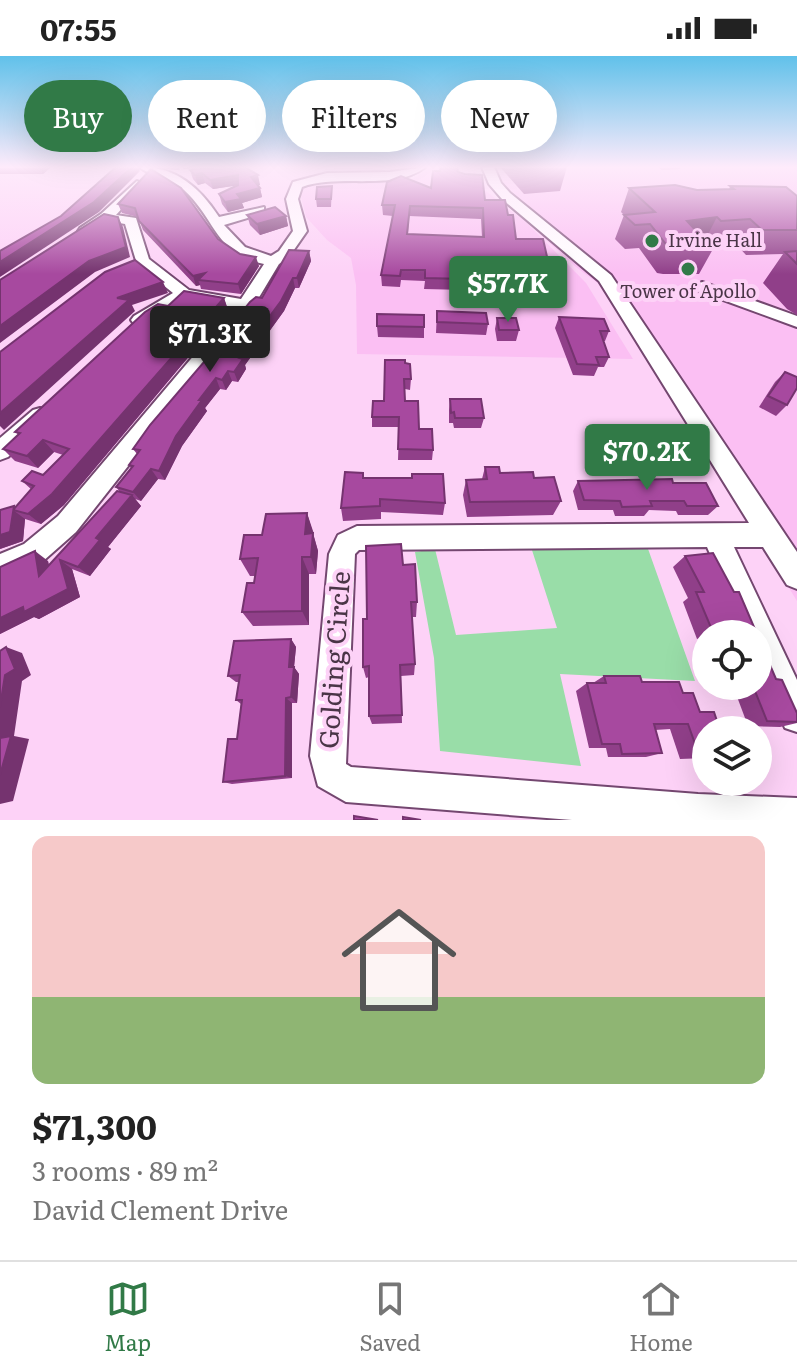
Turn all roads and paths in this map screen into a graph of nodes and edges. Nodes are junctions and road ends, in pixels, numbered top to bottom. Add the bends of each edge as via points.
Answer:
1 (119, 203) edge
2 (207, 203) edge
3 (293, 203) edge
4 (514, 203) edge
5 (259, 210) edge
6 (106, 217) junction
7 (214, 223) junction
8 (67, 243) edge
9 (273, 261) junction
10 (702, 287) dead end
11 (184, 294) junction
12 (246, 305) junction
13 (797, 322) edge
14 (121, 339) edge
15 (55, 403) edge
16 (0, 451) edge
17 (771, 535) junction
18 (716, 537) junction
19 (0, 567) edge
20 (797, 576) edge
21 (797, 716) edge
22 (797, 816) edge

1 - 6 street
2 - 7 street
3 - 9 street via 300,231
4 - 17 street via 605,278
5 - 7 street
6 - 8 street
6 - 11 street via 131,221 135,264
7 - 9 street via 247,255
9 - 12 street
10 - 13 street
11 - 12 street
11 - 14 street via 143,317
12 - 19 street via 67,524 33,553
15 - 16 street
17 - 18 street, Golding Circle
17 - 20 street
18 - 21 street
18 - 22 street, Golding Circle via 357,538 347,543 327,756 330,774 346,784

